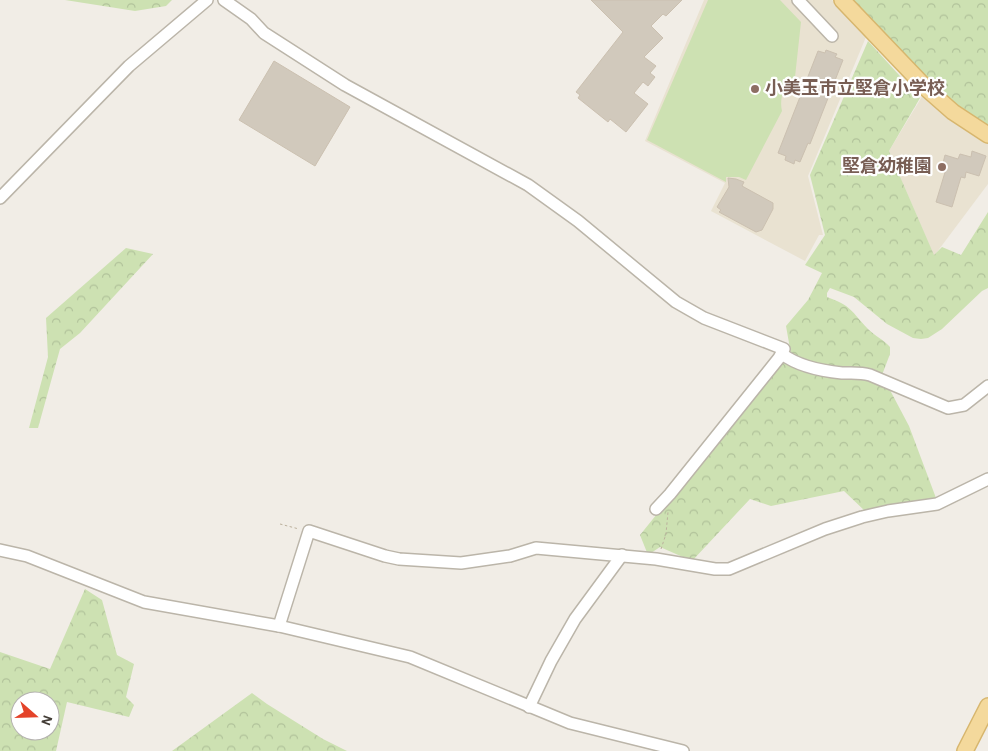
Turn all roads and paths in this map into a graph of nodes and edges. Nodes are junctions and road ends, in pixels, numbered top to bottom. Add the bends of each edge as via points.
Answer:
1 (207, 0) edge
2 (224, 0) edge
3 (798, 0) edge
4 (842, 0) edge
5 (832, 36) dead end
6 (988, 135) edge
7 (0, 198) edge
8 (782, 354) junction
9 (988, 386) edge
10 (988, 478) edge
11 (656, 509) dead end
12 (668, 512) dead end
13 (280, 524) dead end
14 (309, 531) junction
15 (0, 550) edge
16 (622, 555) junction
17 (656, 559) junction
18 (279, 626) junction
19 (988, 706) edge
20 (529, 707) junction
21 (682, 751) edge
22 (965, 751) edge

1 - 7 street via 129,66
2 - 8 street via 251,19 264,33 345,86 528,185 578,221 676,302 704,318 784,349
3 - 5 street
4 - 6 main road via 928,90 953,112
8 - 9 street via 802,365 870,375 948,408 964,404
8 - 11 street
10 - 17 street via 937,504 862,517 729,569
12 - 17 path via 664,542
13 - 14 path
14 - 16 street via 385,556 415,560 461,562 510,556 536,548
14 - 18 street
15 - 18 street via 27,556 144,602
16 - 17 street
16 - 20 street via 575,619
18 - 20 street via 410,657
19 - 22 main road
20 - 21 street via 570,723

